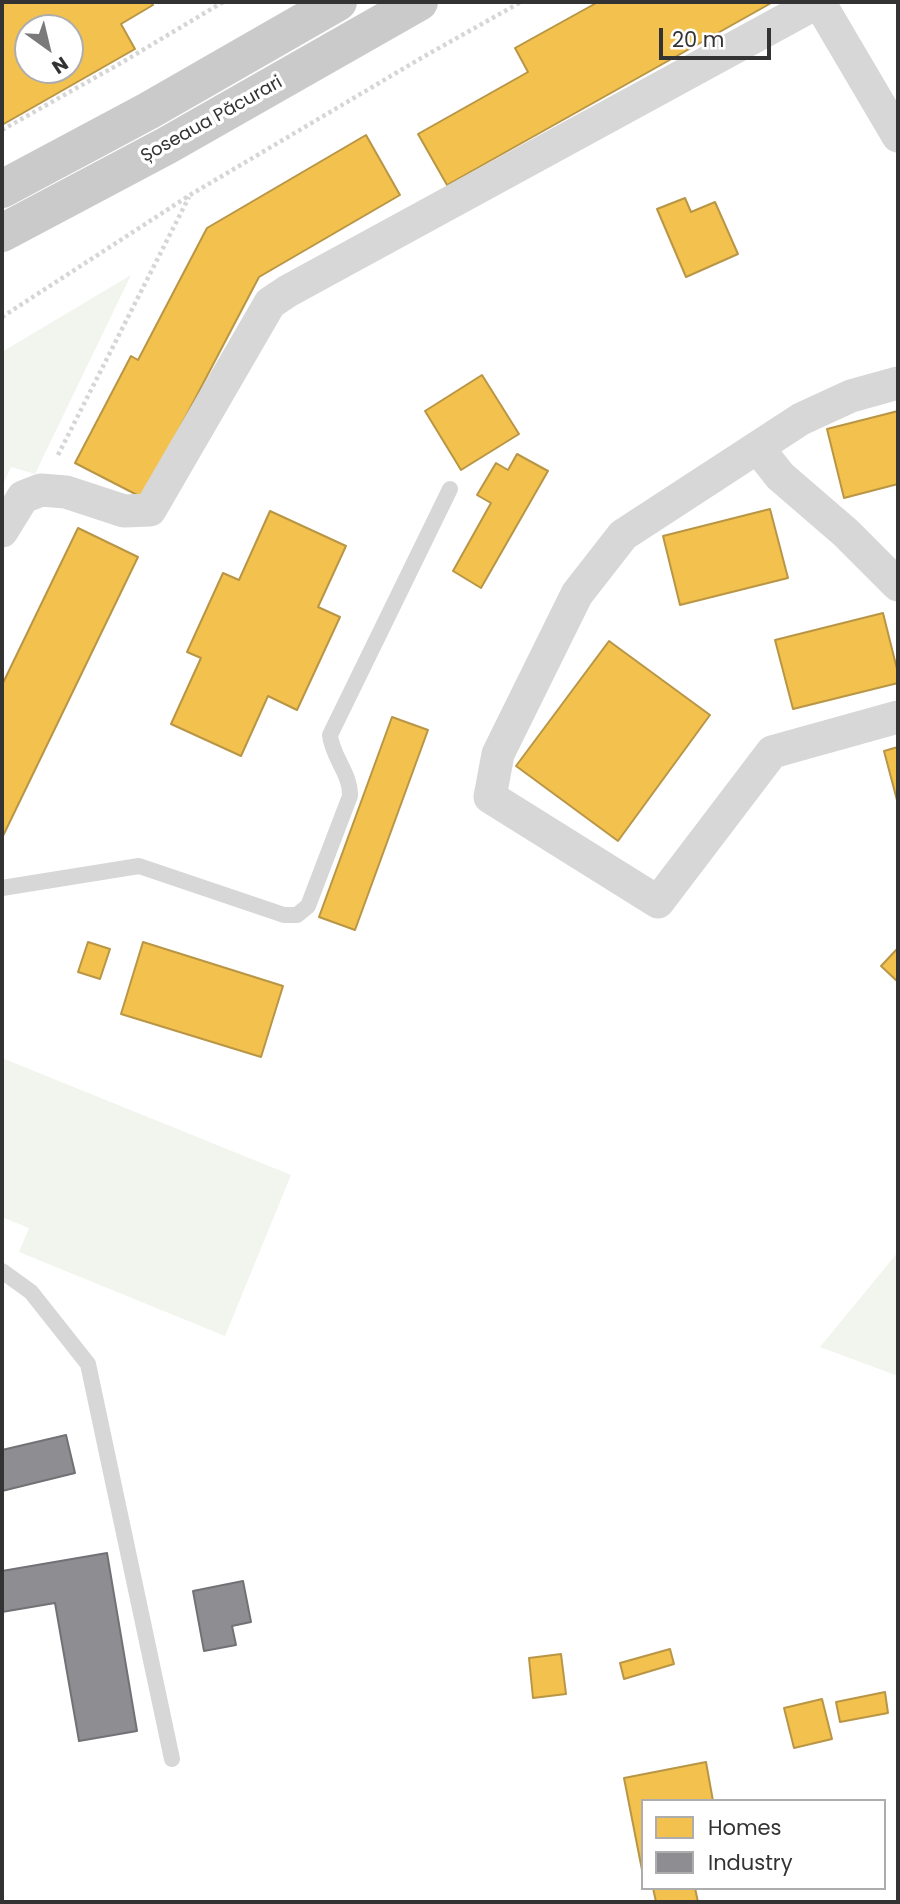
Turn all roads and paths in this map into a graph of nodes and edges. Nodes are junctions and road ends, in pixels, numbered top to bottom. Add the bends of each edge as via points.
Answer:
1 (223, 2) edge
2 (338, 2) edge
3 (419, 2) edge
4 (521, 2) edge
5 (818, 2) edge
6 (2, 130) edge
7 (898, 136) edge
8 (2, 189) edge
9 (190, 195) junction
10 (2, 233) edge
11 (2, 317) edge
12 (898, 383) edge
13 (758, 448) junction
14 (450, 489) dead end
15 (41, 490) junction
16 (2, 531) edge
17 (898, 585) edge
18 (898, 717) edge
19 (2, 887) edge
20 (2, 1271) edge
21 (172, 1759) dead end

1 - 6 path
2 - 8 main road
3 - 10 main road, Șoseaua Păcurari
4 - 9 path
5 - 7 street
5 - 15 street via 270,303 150,509 124,511 66,492
9 - 11 path
9 - 15 path
12 - 13 street via 839,401
13 - 17 street via 780,476
13 - 18 street via 623,535 577,594 498,754 491,797 658,902 772,752
14 - 19 lane via 330,735 350,796 308,906 297,915 284,915 139,866
15 - 16 street via 23,498
20 - 21 lane via 31,1292 88,1364

